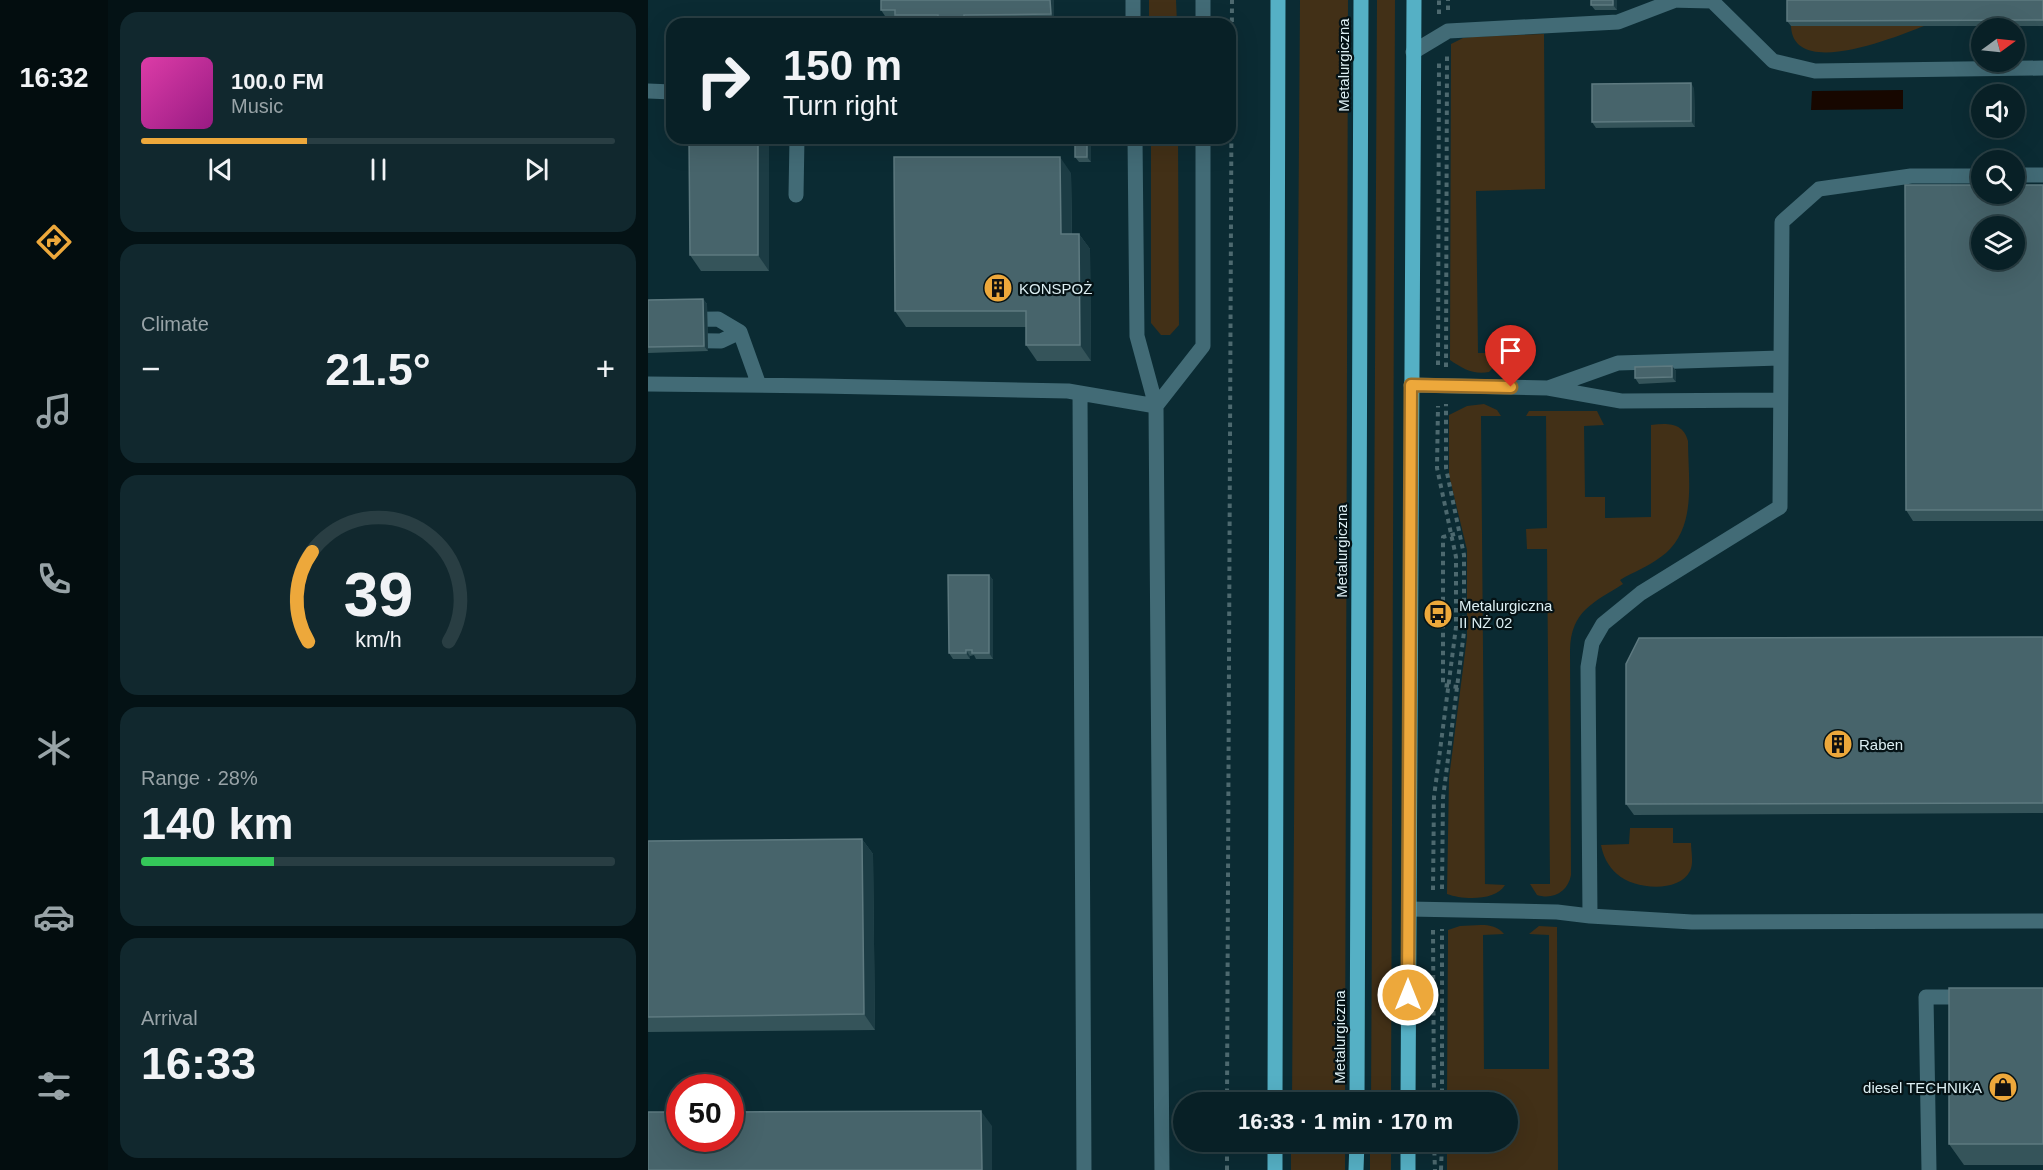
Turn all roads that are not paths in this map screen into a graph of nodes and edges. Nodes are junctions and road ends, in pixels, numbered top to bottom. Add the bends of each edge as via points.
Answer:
1 (1133, 0) edge
2 (1203, 0) edge
3 (1278, 0) edge
4 (1361, 0) edge
5 (1414, 0) edge
6 (1671, 0) edge
7 (1133, 18) edge
8 (1203, 18) edge
9 (1413, 52) junction
10 (2043, 68) edge
11 (648, 91) edge
12 (666, 92) edge
13 (797, 144) edge
14 (1135, 144) edge
15 (1203, 144) edge
16 (2025, 175) edge
17 (2043, 175) edge
18 (1971, 176) edge
19 (796, 195) dead end
20 (648, 320) edge
21 (740, 332) junction
22 (648, 340) edge
23 (1780, 358) junction
24 (648, 384) edge
25 (759, 385) junction
26 (1411, 385) junction
27 (1548, 388) junction
28 (1080, 393) junction
29 (1779, 400) junction
30 (1156, 406) junction
31 (1408, 909) junction
32 (1590, 916) junction
33 (2043, 921) edge
34 (1985, 997) edge
35 (1275, 1092) edge
36 (1357, 1092) edge
37 (1408, 1092) edge
38 (1275, 1152) edge
39 (1357, 1152) edge
40 (1408, 1152) edge
41 (1084, 1170) edge
42 (1162, 1170) edge
43 (1275, 1170) edge
44 (1356, 1170) edge
45 (1408, 1170) edge
46 (1929, 1170) edge

1 - 7 street
2 - 8 street
3 - 35 main road
4 - 36 main road, Metalurgiczna
5 - 9 main road
6 - 9 street via 1618,22 1443,34
6 - 10 street via 1712,1 1773,61 1815,71
9 - 26 main road
11 - 12 street
13 - 19 street
14 - 30 street via 1137,336
15 - 30 street via 1203,346
16 - 17 street
18 - 23 street via 1911,176 1819,189 1782,222
20 - 21 street via 718,318
21 - 22 street via 721,341
21 - 25 street
23 - 27 street via 1618,363
23 - 29 street
24 - 25 street
25 - 28 street
26 - 27 street
26 - 31 main road
27 - 29 street via 1621,401
28 - 30 street
28 - 41 street
29 - 32 street via 1780,507 1641,593 1603,624 1592,643 1588,667
30 - 42 street
31 - 32 street
31 - 37 main road
32 - 33 street via 1692,922
34 - 46 street via 1926,997
38 - 43 main road
39 - 44 main road
40 - 45 main road

